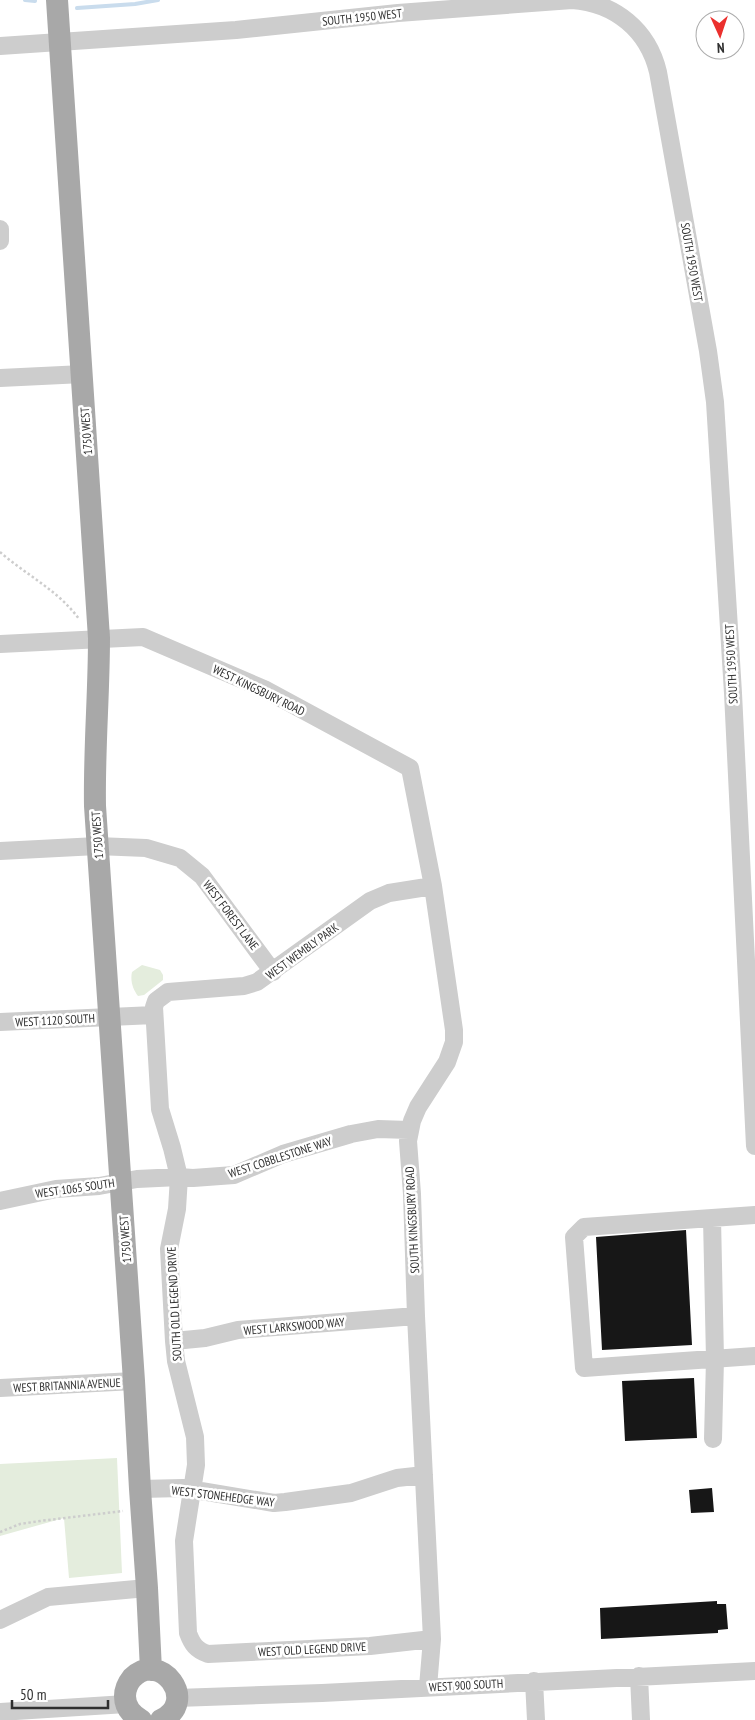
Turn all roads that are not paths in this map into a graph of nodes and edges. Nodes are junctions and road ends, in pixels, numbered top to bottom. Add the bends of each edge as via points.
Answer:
1 (57, 0) edge
2 (60, 42) junction
3 (0, 46) edge
4 (0, 229) edge
5 (0, 241) edge
6 (83, 374) junction
7 (0, 378) edge
8 (99, 638) junction
9 (0, 644) edge
10 (410, 768) joint
11 (97, 846) junction
12 (0, 851) edge
13 (433, 886) junction
14 (273, 972) junction
15 (163, 994) joint
16 (154, 1015) junction
17 (110, 1017) junction
18 (0, 1022) edge
19 (409, 1130) junction
20 (755, 1146) edge
21 (179, 1177) junction
22 (121, 1182) junction
23 (0, 1201) edge
24 (755, 1215) edge
25 (712, 1218) junction
26 (416, 1316) junction
27 (174, 1341) junction
28 (755, 1356) edge
29 (716, 1359) junction
30 (134, 1382) junction
31 (0, 1388) edge
32 (713, 1439) dead end
33 (424, 1475) junction
34 (140, 1490) junction
35 (192, 1490) junction
36 (147, 1588) junction
37 (0, 1620) edge
38 (432, 1639) junction
39 (194, 1646) joint
40 (150, 1670) junction
41 (755, 1670) edge
42 (638, 1676) junction
43 (534, 1682) junction
44 (428, 1687) junction
45 (177, 1698) junction
46 (0, 1712) edge
47 (134, 1712) edge
48 (161, 1720) edge
49 (536, 1720) edge
50 (641, 1720) edge

1 - 2 main road, 1750 WEST
2 - 3 street, SOUTH 1950 WEST
2 - 6 main road, 1750 WEST
2 - 20 street, SOUTH 1950 WEST via 572,0 594,3 615,12 633,25 647,42 658,72 715,402
4 - 5 street
6 - 7 street
6 - 8 main road, 1750 WEST
8 - 9 street, WEST KINGSBURY ROAD
8 - 10 street, WEST KINGSBURY ROAD via 143,637 264,690
8 - 11 main road, 1750 WEST via 94,762
10 - 13 street, SOUTH KINGSBURY ROAD
11 - 12 street, WEST FOREST LANE
11 - 14 street, WEST FOREST LANE via 146,848 180,858 202,876
11 - 17 main road, 1750 WEST
13 - 14 street, WEST WEMBLY PARK via 388,893 370,901
13 - 19 street, SOUTH KINGSBURY ROAD via 453,1014 454,1042 447,1062 418,1107
14 - 15 street, WEST WEMBLY PARK via 244,986
15 - 16 street, SOUTH OLD LEGEND DRIVE via 156,1001
16 - 17 street
16 - 21 street, SOUTH OLD LEGEND DRIVE via 160,1109
17 - 18 street, WEST 1120 SOUTH
17 - 22 main road, 1750 WEST
19 - 21 street, WEST COBBLESTONE WAY via 378,1129 351,1134 283,1154 234,1175
19 - 26 street, SOUTH KINGSBURY ROAD
21 - 22 street, WEST COBBLESTONE WAY
21 - 27 street, SOUTH OLD LEGEND DRIVE via 177,1209 168,1249
22 - 23 street, WEST 1065 SOUTH via 56,1189
22 - 30 main road, 1750 WEST
24 - 25 street
25 - 29 street
25 - 29 street via 584,1227 574,1237 584,1368
26 - 27 street, WEST LARKSWOOD WAY via 238,1330
26 - 33 street, SOUTH KINGSBURY ROAD
27 - 35 street, SOUTH OLD LEGEND DRIVE via 195,1437 196,1465
28 - 29 street
29 - 32 street
30 - 31 street, WEST BRITANNIA AVENUE
30 - 34 main road, 1750 WEST
33 - 35 street, WEST STONEHEDGE WAY via 397,1478 351,1493 274,1503
33 - 38 street, SOUTH KINGSBURY ROAD
34 - 35 street, WEST STONEHEDGE WAY
34 - 36 main road, 1750 WEST
35 - 39 street, SOUTH OLD LEGEND DRIVE via 184,1541 188,1633
36 - 37 street via 48,1597
36 - 40 main road, 1750 WEST
38 - 39 street, WEST OLD LEGEND DRIVE via 370,1646 208,1654
38 - 44 street, SOUTH KINGSBURY ROAD
40 - 45 main road via 172,1680
40 - 47 main road via 135,1675 130,1681 125,1696
41 - 42 street, WEST 900 SOUTH
42 - 43 street, WEST 900 SOUTH
42 - 50 street
43 - 44 street, WEST 900 SOUTH
43 - 49 street
44 - 45 street, WEST 900 SOUTH
45 - 48 main road via 171,1714
46 - 47 street

